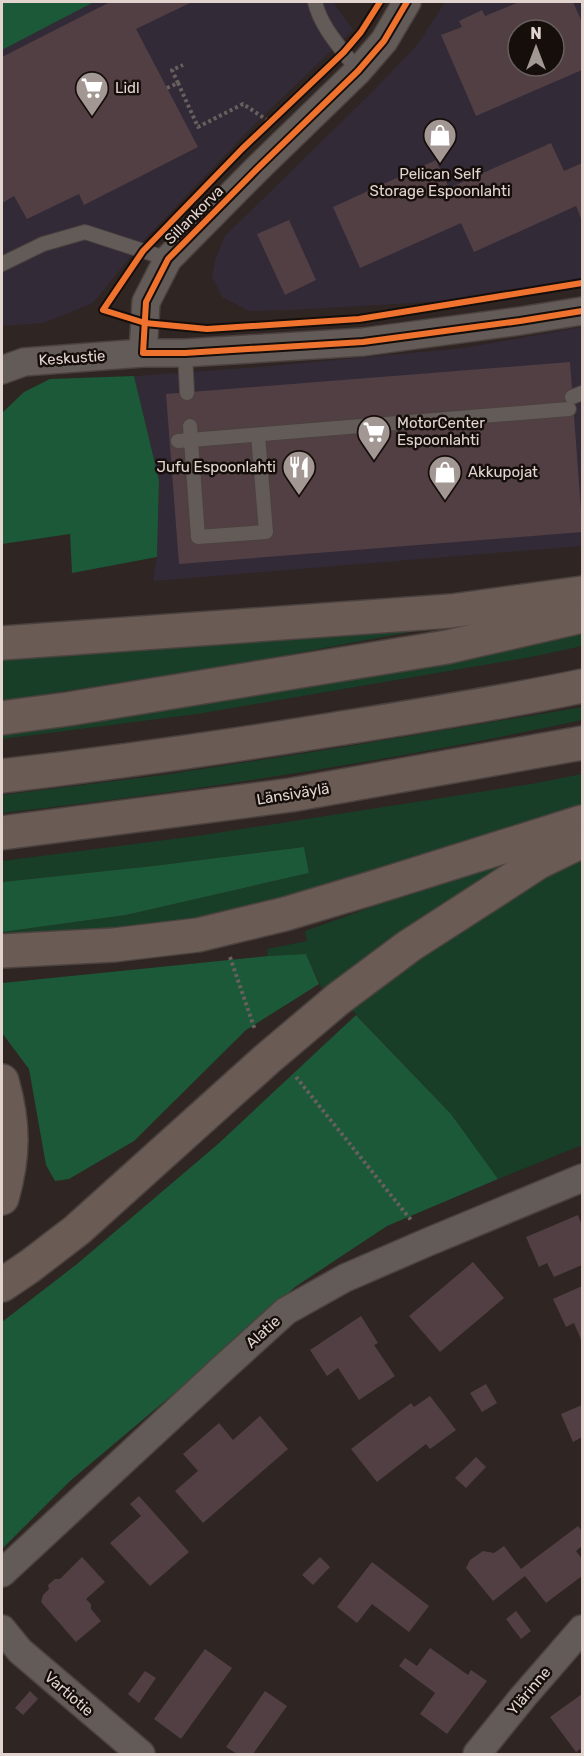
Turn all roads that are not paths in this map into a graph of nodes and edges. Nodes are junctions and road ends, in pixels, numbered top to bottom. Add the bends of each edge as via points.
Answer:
1 (315, 2) edge
2 (407, 2) edge
3 (358, 71) junction
4 (168, 259) junction
5 (2, 264) edge
6 (582, 311) edge
7 (143, 353) junction
8 (184, 353) junction
9 (2, 370) edge
10 (187, 393) dead end
11 (575, 400) edge
12 (258, 435) junction
13 (582, 594) edge
14 (582, 616) edge
15 (2, 643) edge
16 (582, 686) edge
17 (2, 718) edge
18 (582, 743) edge
19 (2, 776) edge
20 (582, 822) edge
21 (2, 833) edge
22 (582, 841) edge
23 (2, 951) edge
24 (2, 1081) edge
25 (582, 1178) edge
26 (2, 1198) edge
27 (2, 1285) edge
28 (2, 1574) edge
29 (2, 1629) edge
30 (582, 1629) edge
31 (141, 1755) edge
32 (477, 1755) edge

1 - 3 lane via 328,31
2 - 3 street, Sillankorva via 384,41
3 - 4 street, Sillankorva
4 - 5 lane via 85,231 43,244
4 - 7 street, Sillankorva via 146,302
6 - 8 street via 363,342
7 - 8 street
7 - 9 street, Keskustie via 24,362
8 - 10 lane
11 - 12 lane
12 - 12 lane via 266,532 198,537 186,436
13 - 15 highway via 451,611
14 - 17 highway via 447,647
16 - 19 highway via 497,704 288,737
18 - 21 highway, Länsiväylä via 291,795
20 - 23 highway via 350,895 198,935 114,945
22 - 27 highway via 539,862 409,946 338,999 77,1230
24 - 26 highway via 12,1149
25 - 28 street, Alatie via 345,1278 286,1311
29 - 31 street, Vartiotie via 20,1651
30 - 32 street, Ylärinne

